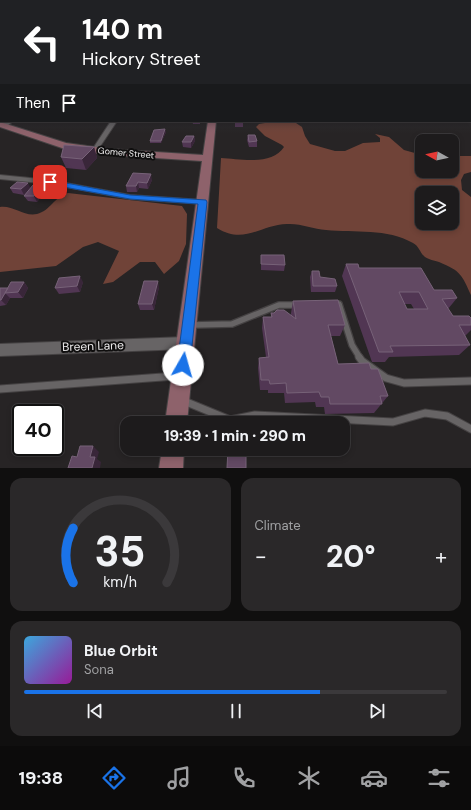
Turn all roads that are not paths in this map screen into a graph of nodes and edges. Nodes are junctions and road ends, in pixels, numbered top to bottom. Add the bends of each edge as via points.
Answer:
1 (113, 122) edge
2 (212, 122) edge
3 (4, 124) edge
4 (95, 150) junction
5 (207, 158) junction
6 (0, 177) edge
7 (203, 202) junction
8 (302, 305) edge
9 (324, 305) edge
10 (188, 325) junction
11 (186, 343) junction
12 (0, 350) edge
13 (182, 375) junction
14 (471, 381) edge
15 (0, 389) edge
16 (179, 399) junction
17 (177, 416) edge
18 (215, 416) edge
19 (255, 416) edge
20 (287, 416) edge
21 (350, 420) edge
22 (471, 429) edge

1 - 4 street
2 - 5 street
3 - 4 street, Gomer Street via 65,146
4 - 5 street, Gomer Street
5 - 7 street
6 - 7 street via 50,182 130,197
7 - 10 street
8 - 10 lane via 279,305 232,324
9 - 14 lane via 339,304 355,350 362,361 386,378 404,383
10 - 11 street
11 - 12 street, Breen Lane
11 - 13 street
13 - 15 lane
13 - 16 street
16 - 17 street
16 - 18 lane
19 - 20 lane
21 - 22 lane via 393,422 425,413 447,416

